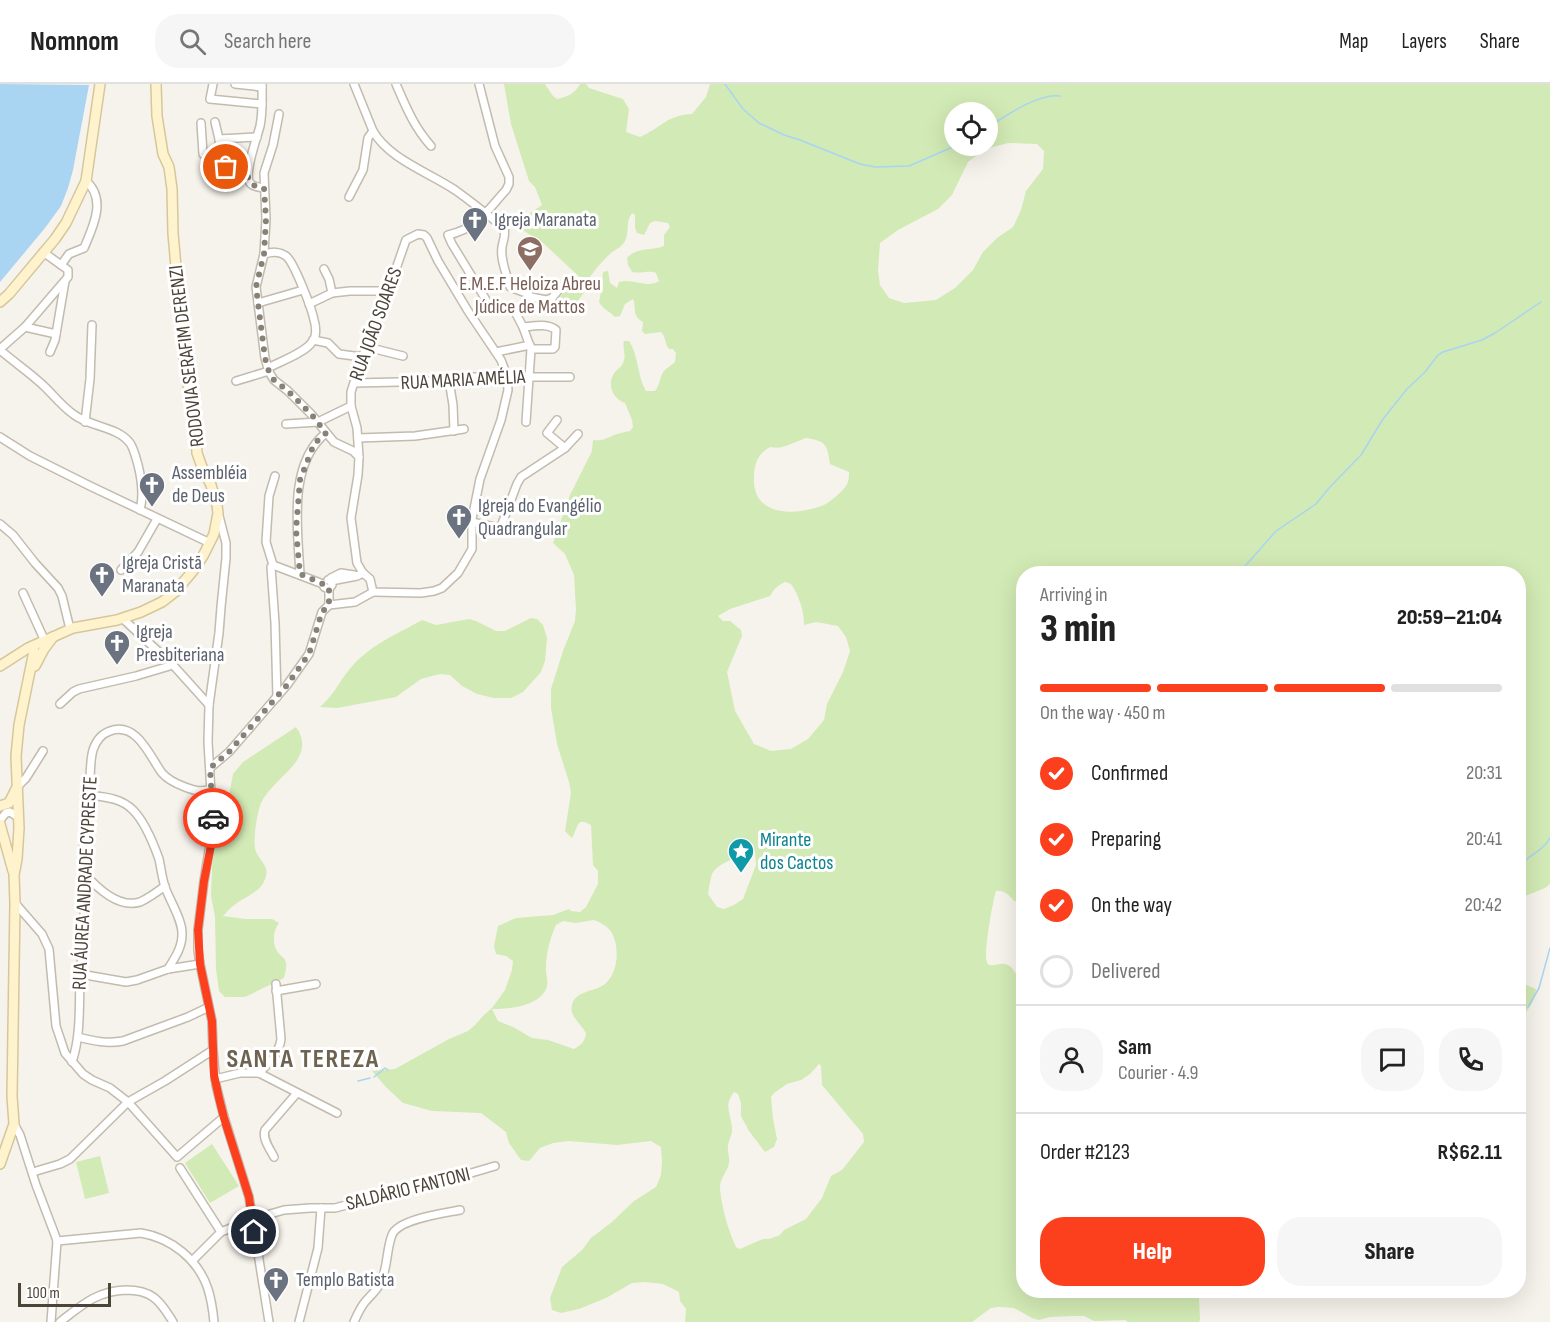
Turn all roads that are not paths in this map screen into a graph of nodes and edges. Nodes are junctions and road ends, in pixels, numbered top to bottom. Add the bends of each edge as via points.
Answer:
1 (100, 84) edge
2 (156, 84) edge
3 (213, 84) edge
4 (235, 84) edge
5 (354, 84) edge
6 (396, 84) edge
7 (479, 84) edge
8 (262, 86) edge
9 (262, 104) junction
10 (279, 114) dead end
11 (215, 122) dead end
12 (201, 123) dead end
13 (373, 130) junction
14 (257, 137) junction
15 (219, 139) junction
16 (431, 146) dead end
17 (221, 156) junction
18 (248, 177) junction
19 (86, 181) junction
20 (264, 188) junction
21 (349, 197) dead end
22 (485, 213) junction
23 (43, 252) junction
24 (264, 254) junction
25 (61, 264) junction
26 (324, 269) dead end
27 (65, 281) junction
28 (561, 287) dead end
29 (303, 290) junction
30 (388, 291) junction
31 (332, 293) junction
32 (0, 302) edge
33 (258, 303) junction
34 (309, 304) junction
35 (92, 325) dead end
36 (25, 327) junction
37 (523, 327) junction
38 (56, 337) junction
39 (313, 340) junction
40 (367, 347) junction
41 (531, 347) junction
42 (0, 349) edge
43 (50, 352) dead end
44 (496, 352) junction
45 (403, 356) dead end
46 (362, 357) junction
47 (268, 369) junction
48 (530, 376) junction
49 (570, 377) dead end
50 (507, 379) junction
51 (449, 380) junction
52 (236, 381) dead end
53 (355, 384) junction
54 (351, 406) junction
55 (557, 420) dead end
56 (85, 422) junction
57 (318, 422) junction
58 (526, 422) dead end
59 (286, 424) dead end
60 (464, 429) dead end
61 (454, 431) junction
62 (326, 433) junction
63 (578, 434) dead end
64 (0, 437) edge
65 (358, 438) junction
66 (565, 448) junction
67 (359, 457) junction
68 (274, 476) dead end
69 (140, 510) junction
70 (218, 513) junction
71 (157, 519) junction
72 (472, 522) junction
73 (0, 524) edge
74 (500, 529) junction
75 (542, 532) dead end
76 (210, 543) junction
77 (273, 565) junction
78 (121, 570) dead end
79 (300, 574) junction
80 (360, 574) junction
81 (329, 582) junction
82 (373, 592) junction
83 (23, 593) dead end
84 (329, 605) junction
85 (122, 618) junction
86 (70, 629) junction
87 (49, 638) junction
88 (33, 646) junction
89 (173, 665) junction
90 (0, 666) edge
91 (31, 673) junction
92 (277, 697) junction
93 (60, 704) dead end
94 (209, 705) junction
95 (43, 751) dead end
96 (210, 768) junction
97 (17, 787) junction
98 (211, 789) junction
99 (89, 795) junction
100 (0, 806) edge
101 (18, 817) junction
102 (0, 819) edge
103 (0, 824) edge
104 (18, 833) junction
105 (2, 835) edge
106 (83, 872) junction
107 (14, 875) junction
108 (165, 886) junction
109 (15, 903) junction
110 (200, 964) junction
111 (168, 969) junction
112 (80, 974) junction
113 (316, 984) dead end
114 (209, 1007) junction
115 (78, 1037) junction
116 (213, 1050) junction
117 (72, 1062) junction
118 (259, 1074) junction
119 (215, 1079) junction
120 (297, 1093) junction
121 (128, 1102) junction
122 (337, 1113) dead end
123 (224, 1118) junction
124 (14, 1124) junction
125 (274, 1157) dead end
126 (0, 1164) edge
127 (495, 1166) dead end
128 (180, 1168) dead end
129 (33, 1172) junction
130 (321, 1208) junction
131 (460, 1210) dead end
132 (253, 1219) junction
133 (221, 1232) junction
134 (57, 1241) junction
135 (192, 1261) junction
136 (51, 1322) edge
137 (60, 1322) edge
138 (173, 1322) edge
139 (214, 1322) edge
140 (269, 1322) edge
141 (299, 1322) edge
142 (354, 1322) edge

1 - 19 main road
2 - 70 main road, RODOVIA SERAFIM DERENZI via 157,116 172,189 185,370 197,453
3 - 9 street via 210,99
4 - 8 street
5 - 13 street
6 - 16 street via 419,133
7 - 22 street via 495,146 510,179 506,190
8 - 9 street
9 - 14 street
10 - 20 street
11 - 15 street
12 - 17 street via 203,154
13 - 21 street via 363,170
13 - 22 street via 392,154 455,190
14 - 15 street
14 - 18 street
15 - 17 street
17 - 18 street via 232,178
18 - 20 street via 252,185
19 - 23 main road via 66,223
19 - 25 street via 96,197 96,220 84,248 69,254
20 - 24 street
22 - 28 street via 504,228 502,248 510,287 546,300
22 - 37 street via 476,224 448,235 491,308 513,308
23 - 25 street
23 - 32 main road
24 - 29 street via 274,251 285,255
24 - 33 street via 256,287
25 - 27 street via 69,271
26 - 31 street
27 - 36 street
27 - 38 street
29 - 33 street
29 - 34 street
30 - 31 street
30 - 40 street, RUA JOÃO SOARES
30 - 44 street, RUA JOÃO SOARES via 406,240 424,235
31 - 34 street
33 - 47 street
34 - 39 street via 315,322
35 - 56 street
36 - 38 street
36 - 42 street
37 - 41 street
37 - 41 street via 555,330 553,349
38 - 43 street
39 - 46 street via 328,343 339,354
39 - 47 street
40 - 45 street
40 - 46 street, RUA JOÃO SOARES
41 - 44 street
41 - 48 street
42 - 56 street
44 - 50 street
46 - 53 street, RUA JOÃO SOARES
47 - 52 street
47 - 57 street via 274,380
48 - 49 street, RUA MARIA AMÉLIA
48 - 50 street, RUA MARIA AMÉLIA
48 - 58 street
50 - 51 street, RUA MARIA AMÉLIA
50 - 72 street via 501,420 480,478
51 - 53 street, RUA MARIA AMÉLIA
51 - 61 street
53 - 54 street, RUA JOÃO SOARES
54 - 57 street
54 - 65 street, RUA JOÃO SOARES
55 - 66 street via 547,433
56 - 69 street via 117,433 131,445 143,490
57 - 59 street
57 - 62 street
60 - 61 street
61 - 65 street
62 - 67 street
62 - 79 street via 314,444 300,480 296,530
63 - 66 street
64 - 69 street
65 - 67 street, RUA JOÃO SOARES
66 - 74 street via 521,477
67 - 80 street, RUA JOÃO SOARES via 351,518
68 - 77 street via 266,543
69 - 71 street
70 - 76 main road, RODOVIA SERAFIM DERENZI
70 - 94 street via 226,558
71 - 76 street
71 - 78 street via 138,552
72 - 74 street
72 - 82 street via 472,549 458,573 442,588 421,593
73 - 86 street via 58,588
74 - 75 street
76 - 85 main road, RODOVIA SERAFIM DERENZI via 175,592 162,602
77 - 79 street
77 - 92 street
79 - 81 street
80 - 81 street
80 - 82 street, RUA JOÃO SOARES via 370,579
81 - 84 street
82 - 84 street via 355,602
83 - 87 street
84 - 92 street via 322,612 309,654
85 - 86 main road, RODOVIA SERAFIM DERENZI
85 - 89 street
86 - 87 main road, RODOVIA SERAFIM DERENZI
87 - 88 main road, RODOVIA SERAFIM DERENZI
87 - 91 main road
88 - 90 main road, RODOVIA SERAFIM DERENZI
88 - 91 main road
89 - 93 street via 80,688
89 - 94 street
91 - 97 main road via 19,725
92 - 96 street
94 - 96 street
95 - 97 street
96 - 98 street
97 - 100 main road via 9,803
97 - 101 main road
98 - 99 street, RUA ÁUREA ANDRADE CYPRESTE via 195,791 169,779 136,736 118,729 103,734 97,741
98 - 110 street via 213,835 198,930
99 - 106 street, RUA ÁUREA ANDRADE CYPRESTE
99 - 108 street via 117,799 133,810 151,839
101 - 102 street via 10,812
101 - 104 main road
103 - 105 main road
104 - 105 street
104 - 107 main road
105 - 107 main road
106 - 108 street via 109,897 127,902 138,903
106 - 112 street, RUA ÁUREA ANDRADE CYPRESTE
107 - 109 main road
108 - 111 street via 182,933 181,944
109 - 117 street via 42,934 49,949 56,1026
109 - 124 main road
110 - 111 street
110 - 114 street
111 - 112 street via 126,982
112 - 115 street, RUA ÁUREA ANDRADE CYPRESTE
113 - 118 street via 276,988 280,1047
114 - 115 street via 123,1041
114 - 116 street
115 - 117 street, RUA ÁUREA ANDRADE CYPRESTE
116 - 119 street
116 - 121 street
117 - 121 street via 83,1074
118 - 119 street via 240,1073
118 - 120 street
119 - 123 street
120 - 122 street
120 - 125 street via 265,1130
121 - 123 street via 177,1157
121 - 129 street via 70,1159
123 - 132 street
124 - 126 main road
124 - 129 street
127 - 130 street, SALDÁRIO FANTONI
128 - 133 street
129 - 134 street
130 - 132 street, SALDÁRIO FANTONI via 284,1210
130 - 141 street via 318,1248
131 - 142 street via 396,1228 380,1285
132 - 133 street, SALDÁRIO FANTONI
132 - 140 street
133 - 135 street
134 - 135 street via 141,1233 176,1246
134 - 136 street
135 - 139 street via 208,1289
137 - 138 street via 94,1297 115,1290 133,1290 155,1298

